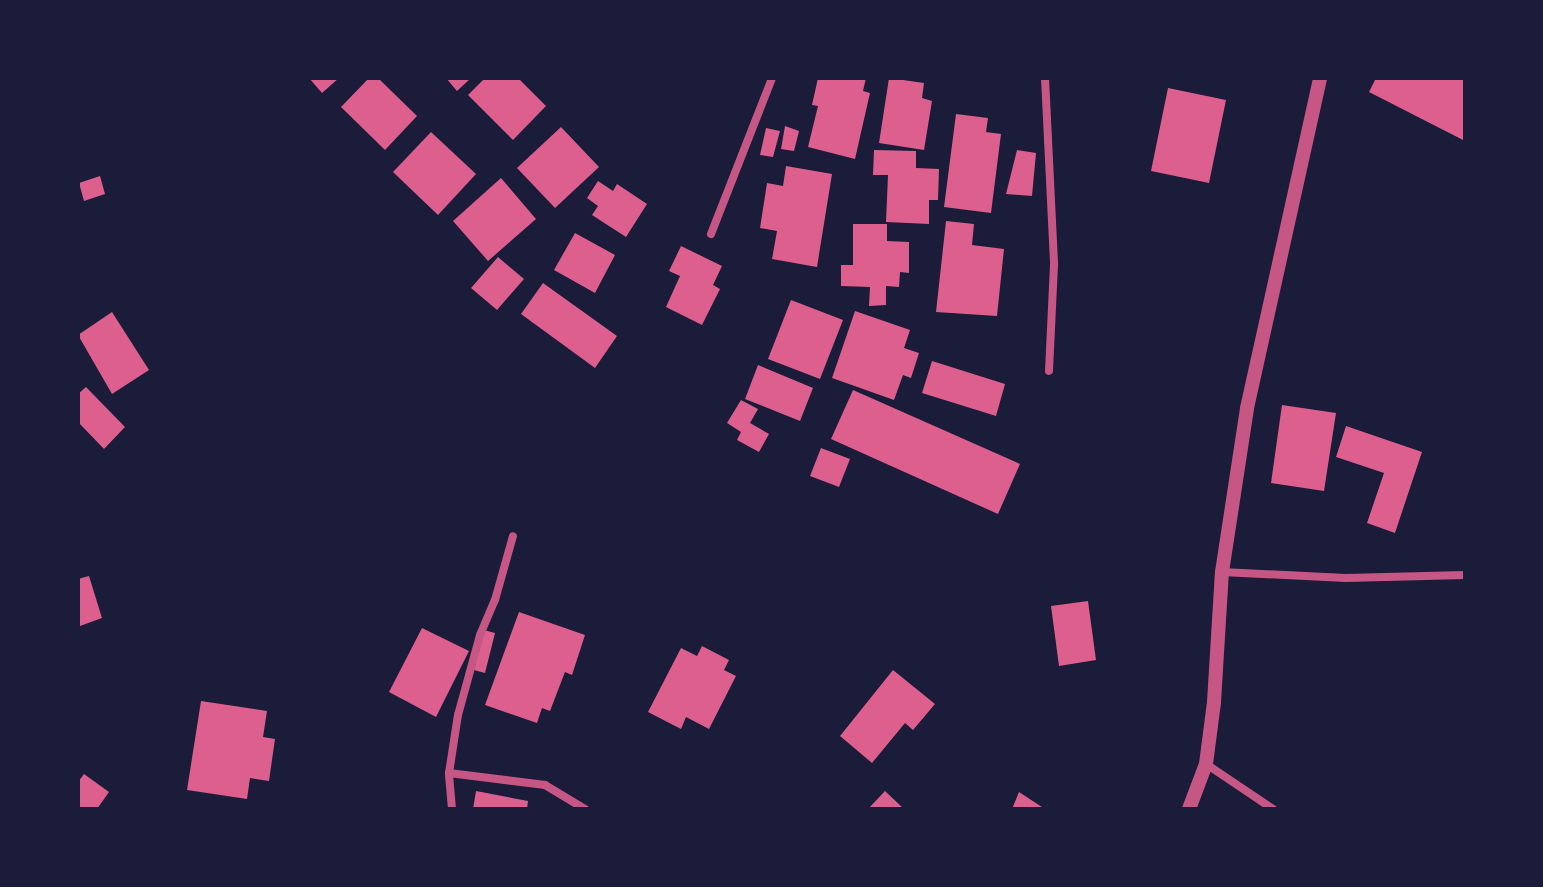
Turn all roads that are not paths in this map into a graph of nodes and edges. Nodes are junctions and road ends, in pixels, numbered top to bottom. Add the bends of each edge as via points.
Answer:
1 (772, 78) edge
2 (1045, 78) edge
3 (1320, 78) edge
4 (711, 234) dead end
5 (1049, 371) dead end
6 (513, 536) dead end
7 (1222, 572) junction
8 (1465, 575) edge
9 (1206, 764) junction
10 (449, 773) junction
11 (452, 809) edge
12 (585, 809) edge
13 (1189, 809) edge
14 (1273, 809) edge

1 - 4 street
2 - 5 street via 1054,265
3 - 7 street via 1247,408
6 - 10 street via 458,715
7 - 8 street via 1346,578
7 - 9 street
9 - 13 street
9 - 14 street
10 - 11 street
10 - 12 street via 545,785

